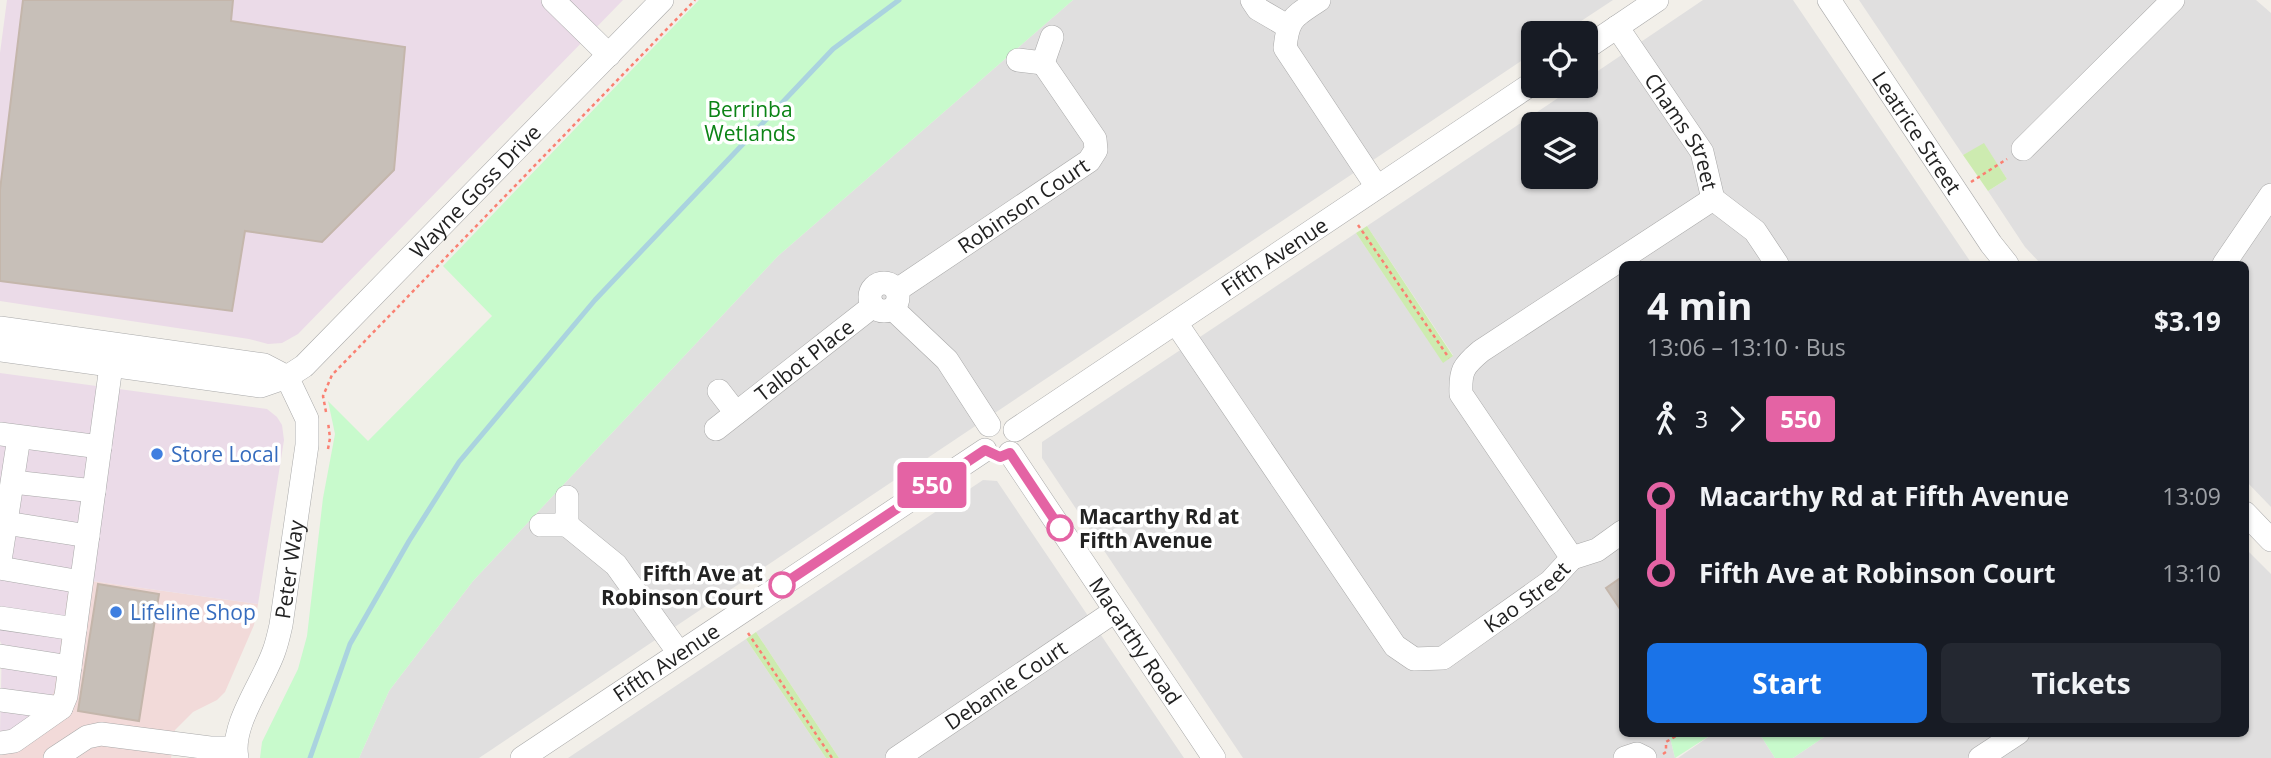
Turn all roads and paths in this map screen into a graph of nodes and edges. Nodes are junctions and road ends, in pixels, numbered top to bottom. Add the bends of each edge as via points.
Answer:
1 (553, 0) edge
2 (663, 0) edge
3 (695, 0) edge
4 (1252, 0) edge
5 (1318, 0) edge
6 (1657, 0) edge
7 (1829, 0) edge
8 (2173, 0) edge
9 (1287, 26) junction
10 (1617, 27) junction
11 (1052, 37) dead end
12 (1598, 40) edge
13 (609, 55) junction
14 (1018, 60) dead end
15 (1043, 63) junction
16 (1521, 91) edge
17 (2023, 149) joint
18 (1377, 187) junction
19 (1957, 191) junction
20 (2271, 195) edge
21 (1713, 199) junction
22 (1357, 225) dead end
23 (1775, 261) edge
24 (2005, 261) edge
25 (2226, 261) edge
26 (888, 302) junction
27 (1176, 323) junction
28 (0, 328) edge
29 (0, 350) edge
30 (111, 366) junction
31 (1461, 375) junction
32 (287, 377) junction
33 (719, 391) dead end
34 (323, 396) dead end
35 (736, 413) junction
36 (989, 425) junction
37 (716, 429) dead end
38 (1015, 430) junction
39 (9, 435) edge
40 (100, 447) junction
41 (985, 450) junction
42 (1010, 453) junction
43 (94, 491) junction
44 (8, 493) edge
45 (567, 497) dead end
46 (2249, 517) edge
47 (3, 522) edge
48 (541, 525) dead end
49 (567, 525) junction
50 (1619, 534) edge
51 (88, 536) junction
52 (2271, 540) edge
53 (1572, 558) junction
54 (0, 562) edge
55 (0, 568) edge
56 (81, 582) junction
57 (1115, 611) junction
58 (0, 618) edge
59 (75, 629) junction
60 (747, 632) dead end
61 (679, 653) junction
62 (0, 656) edge
63 (70, 667) junction
64 (0, 700) edge
65 (61, 708) junction
66 (1674, 737) edge
67 (2012, 737) edge
68 (0, 743) edge
69 (236, 753) edge
70 (55, 758) edge
71 (522, 758) edge
72 (832, 758) edge
73 (897, 758) edge
74 (1214, 758) edge
75 (1625, 758) edge
76 (1645, 758) edge
77 (1657, 758) edge
78 (1980, 758) edge

1 - 13 street
2 - 13 street, Wayne Goss Drive
3 - 34 path via 332,374
4 - 9 street via 1258,9
5 - 9 street
6 - 10 street
7 - 19 street, Leatrice Street
8 - 17 street
9 - 18 street via 1285,48
10 - 12 street
10 - 21 street, Chams Street via 1702,152
11 - 15 street
13 - 32 street, Wayne Goss Drive via 304,366
14 - 15 street
15 - 26 street, Robinson Court via 1095,139 1096,150 1089,161
16 - 18 street, Fifth Avenue
17 - 19 path
18 - 27 street, Fifth Avenue
19 - 24 street, Leatrice Street
20 - 25 street
21 - 23 street, Chams Street via 1755,231
21 - 31 street via 1481,351
22 - 31 path
26 - 35 street, Talbot Place
26 - 36 street via 947,360
27 - 38 street, Fifth Avenue
27 - 53 street, Kao Street via 1395,646 1413,659 1443,657 1550,582
28 - 32 street via 264,365
29 - 30 street, Wayne Goss Drive
30 - 32 street, Wayne Goss Drive via 261,386
30 - 40 street
31 - 53 street, Kao Street via 1461,394
32 - 69 street, Peter Way via 307,419 307,445 281,625 274,652 239,728
33 - 35 street, Talbot Place
35 - 37 street, Talbot Place
36 - 38 street via 1000,422
36 - 41 street via 983,433
38 - 42 street via 1016,445
39 - 40 street
39 - 44 street
40 - 43 street
41 - 42 street via 1000,457
41 - 61 street, Fifth Avenue
42 - 57 street, Macarthy Road
43 - 44 street
43 - 51 street
44 - 47 street
45 - 49 street
46 - 52 street
47 - 51 street
47 - 54 street
48 - 49 street
49 - 61 street via 616,565
50 - 53 street via 1597,550
51 - 56 street
55 - 56 street
56 - 59 street
57 - 73 street, Debanie Court
57 - 74 street, Macarthy Road
58 - 59 street
59 - 63 street
60 - 72 path
61 - 71 street, Fifth Avenue
62 - 63 street
63 - 65 street
64 - 65 street
65 - 68 street via 14,741
66 - 77 path
67 - 78 street
69 - 70 street via 101,734 87,737
75 - 76 street via 1637,754

